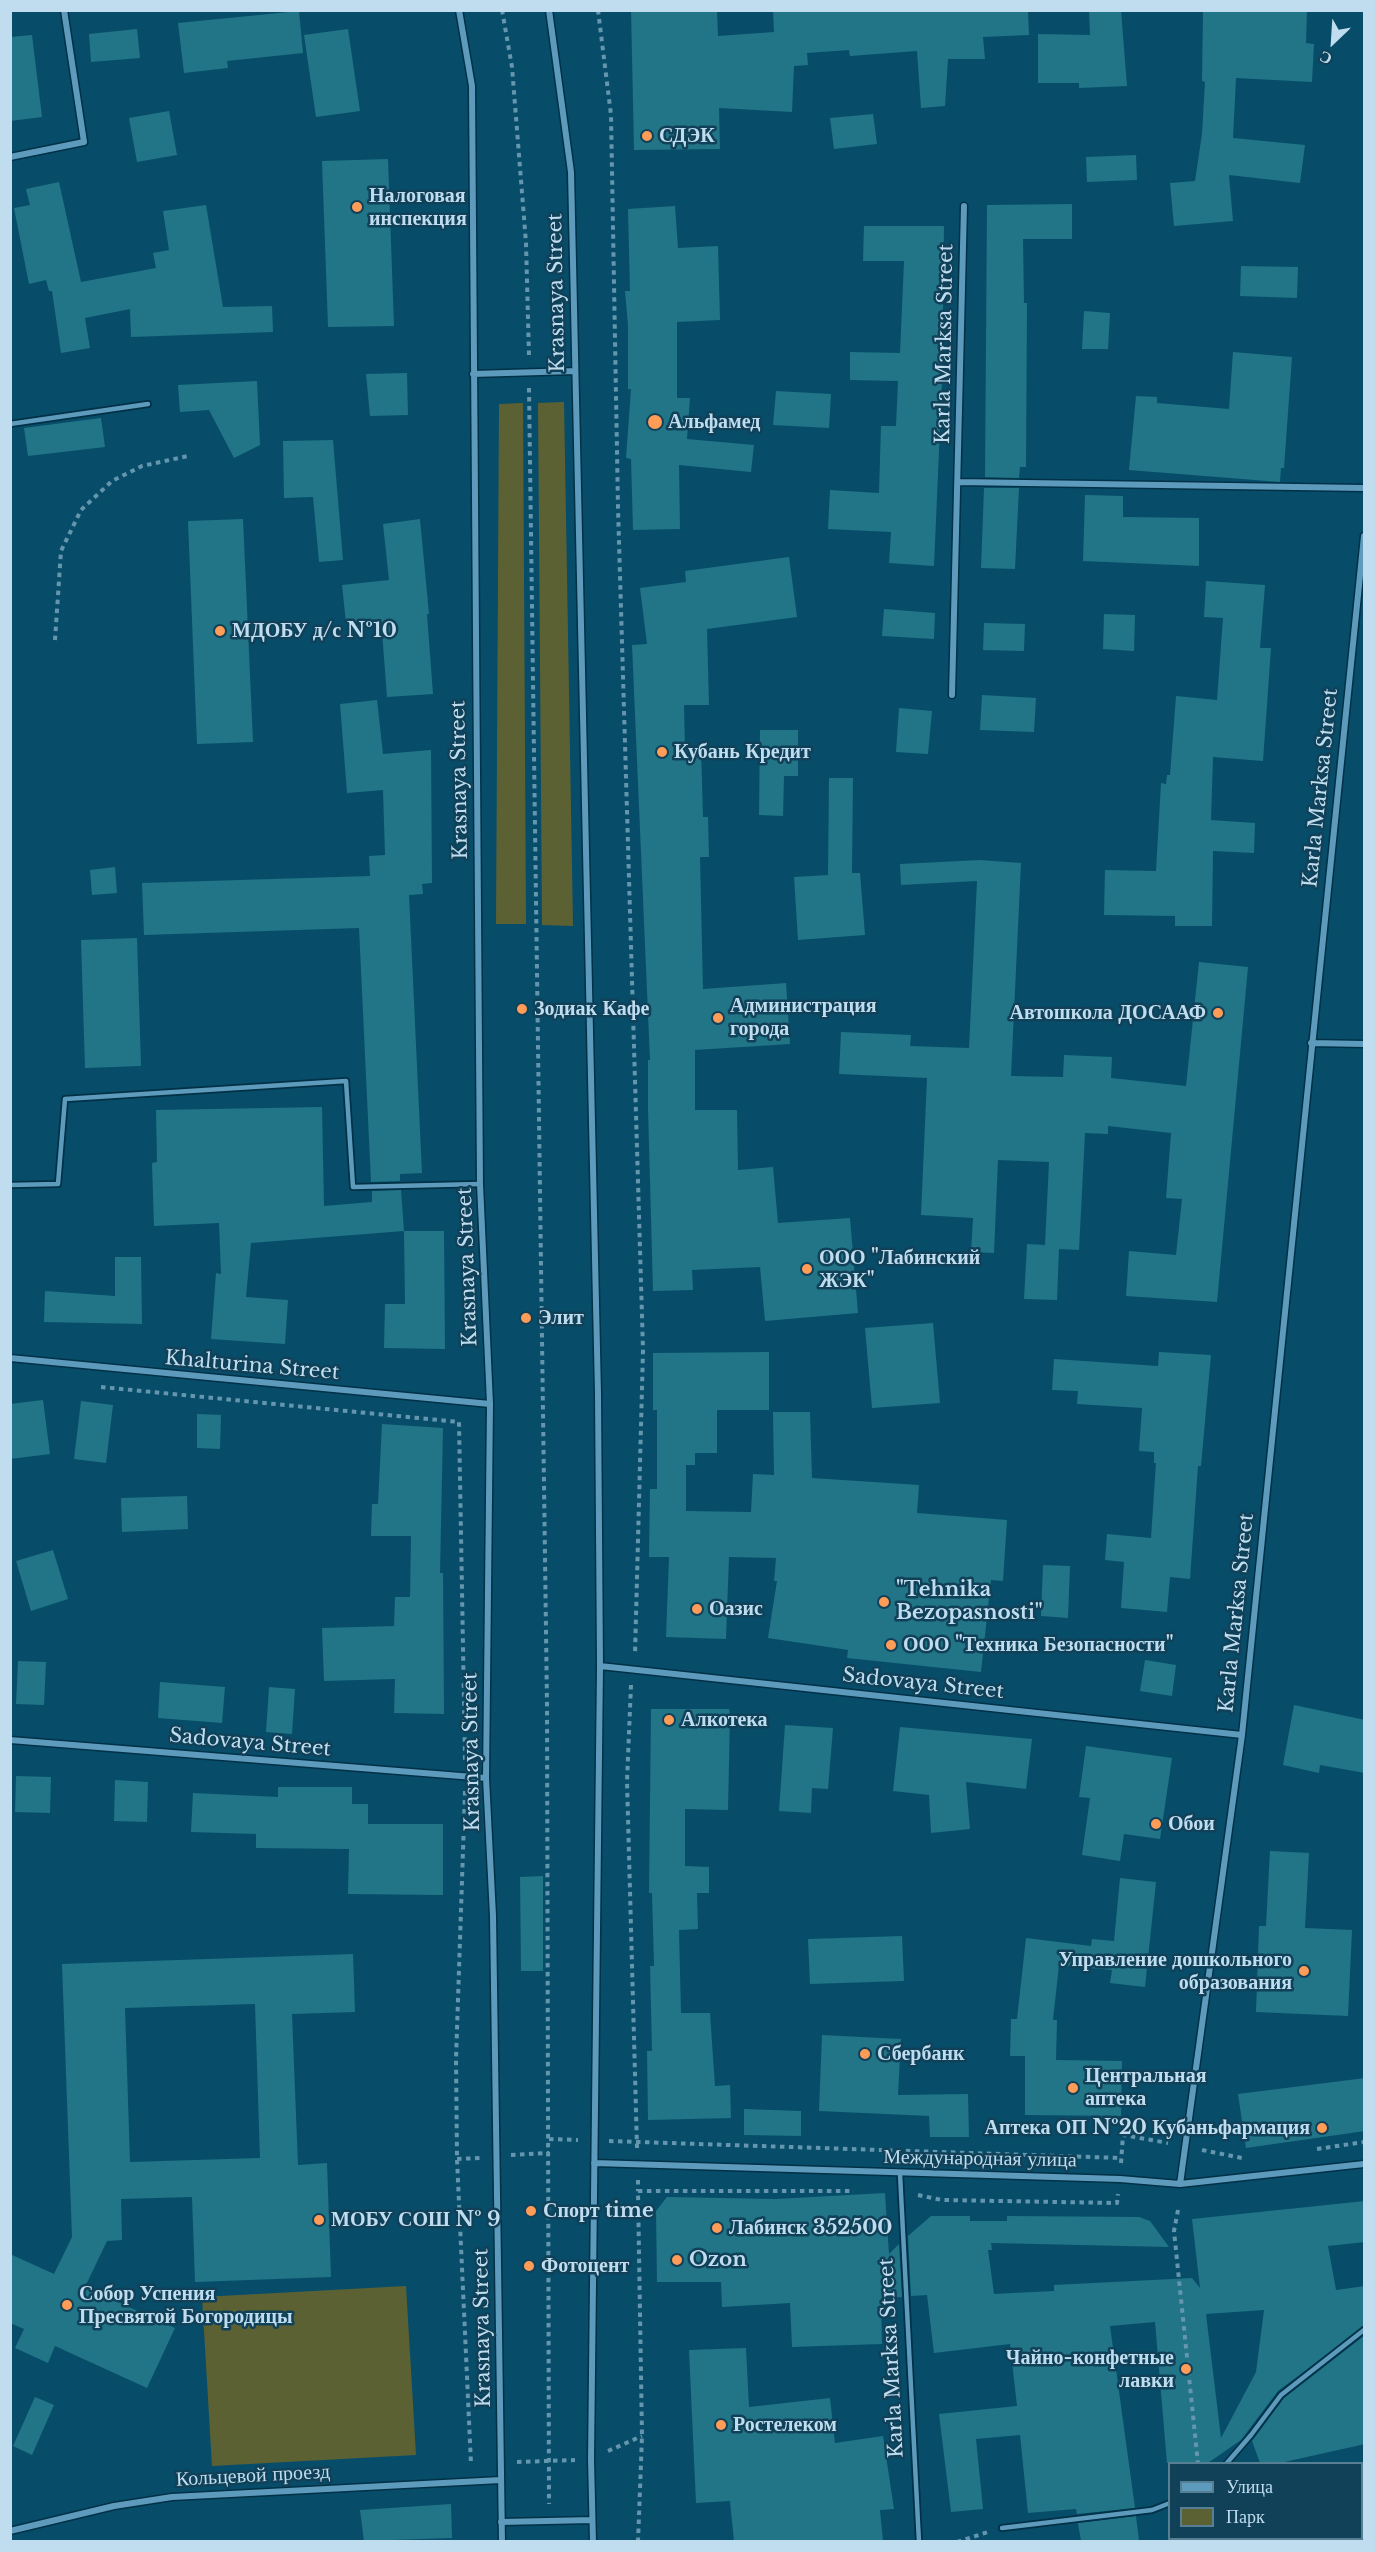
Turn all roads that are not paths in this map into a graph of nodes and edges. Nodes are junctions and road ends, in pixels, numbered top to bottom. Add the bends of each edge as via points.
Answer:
1 (64, 10) edge
2 (459, 10) edge
3 (549, 10) edge
4 (10, 157) edge
5 (964, 206) dead end
6 (575, 371) junction
7 (473, 374) junction
8 (148, 404) dead end
9 (10, 424) edge
10 (958, 482) junction
11 (1365, 488) edge
12 (1365, 536) edge
13 (952, 695) dead end
14 (1311, 1043) junction
15 (1365, 1044) edge
16 (480, 1184) junction
17 (10, 1185) edge
18 (10, 1358) edge
19 (490, 1404) junction
20 (600, 1666) junction
21 (1242, 1736) junction
22 (10, 1740) edge
23 (486, 1778) junction
24 (594, 2163) junction
25 (1365, 2164) edge
26 (900, 2174) junction
27 (1180, 2184) junction
28 (1365, 2330) edge
29 (1227, 2462) edge
30 (501, 2480) junction
31 (1168, 2504) edge
32 (592, 2520) junction
33 (501, 2522) junction
34 (1002, 2528) road end
35 (10, 2531) edge
36 (502, 2541) edge
37 (593, 2541) edge
38 (919, 2541) edge

1 - 4 street via 84,142
2 - 7 street, Krasnaya Street via 472,86
3 - 6 street, Krasnaya Street via 570,172
5 - 10 street, Karla Marksa Street
6 - 7 street
6 - 20 street, Krasnaya Street via 598,1394
7 - 16 street, Krasnaya Street
8 - 9 lane
10 - 11 street
10 - 13 street, Karla Marksa Street
12 - 14 street, Karla Marksa Street
14 - 15 street
14 - 21 street, Karla Marksa Street
16 - 17 lane via 353,1188 346,1081 65,1099 58,1184
16 - 19 street, Krasnaya Street
18 - 19 street, Khalturina Street
19 - 23 street, Krasnaya Street
20 - 21 street, Sadovaya Street
20 - 24 street, Krasnaya Street
21 - 27 street, Karla Marksa Street
22 - 23 street, Sadovaya Street
23 - 30 street, Krasnaya Street via 493,1927
24 - 26 street, Международная улица
24 - 32 street, Krasnaya Street
25 - 27 street, Международная улица
26 - 27 street, Международная улица
26 - 38 lane, Karla Marksa Street
28 - 29 lane via 1281,2395
30 - 33 street, Krasnaya Street
30 - 35 street, Кольцевой проезд via 172,2497 114,2506
31 - 34 lane via 1152,2510
32 - 33 street
32 - 37 street, Krasnaya Street
33 - 36 street, Krasnaya Street

